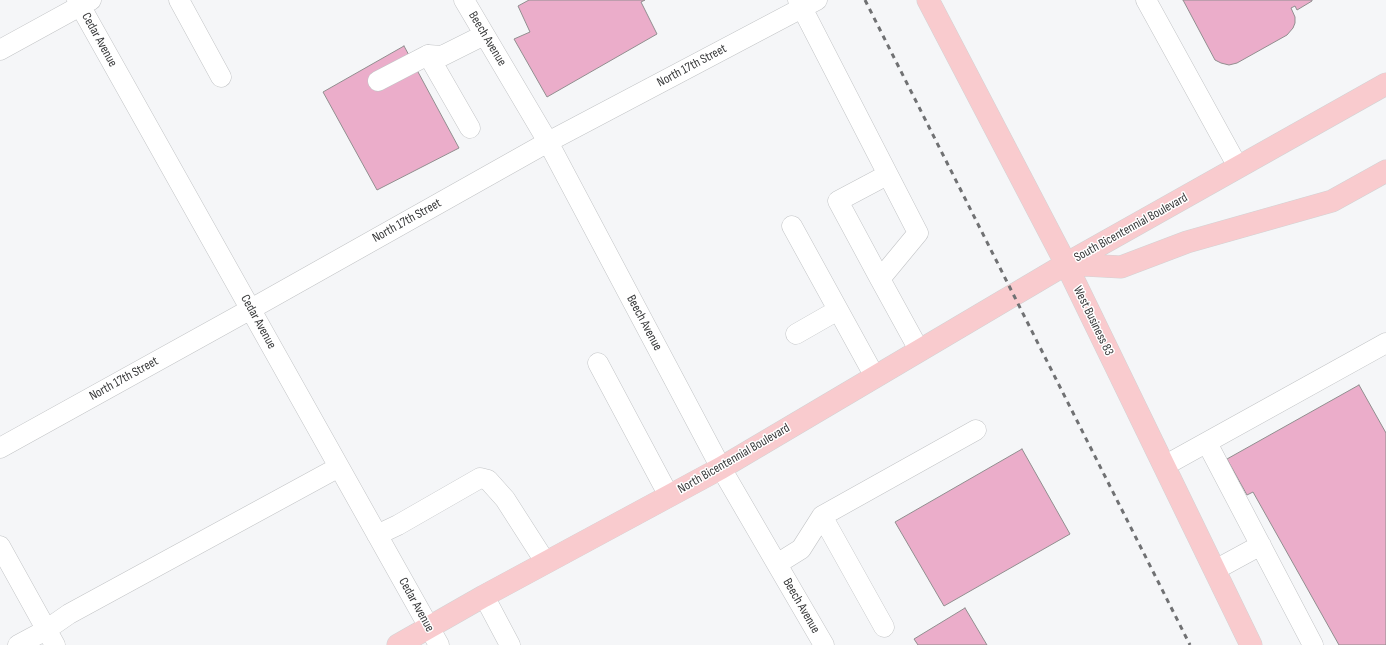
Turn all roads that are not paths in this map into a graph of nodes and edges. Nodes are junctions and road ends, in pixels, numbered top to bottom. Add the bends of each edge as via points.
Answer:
1 (179, 0) edge
2 (464, 0) edge
3 (928, 0) edge
4 (1146, 0) edge
5 (82, 2) edge
6 (806, 3) edge
7 (484, 35) junction
8 (0, 50) edge
9 (428, 55) junction
10 (221, 77) dead end
11 (378, 81) dead end
12 (1386, 84) edge
13 (470, 128) dead end
14 (548, 142) junction
15 (1238, 167) junction
16 (1386, 171) edge
17 (886, 175) junction
18 (792, 226) dead end
19 (1066, 264) junction
20 (880, 279) junction
21 (250, 309) junction
22 (838, 310) junction
23 (796, 334) dead end
24 (1386, 343) edge
25 (918, 350) junction
26 (598, 363) dead end
27 (875, 377) junction
28 (976, 430) dead end
29 (1207, 443) junction
30 (0, 448) edge
31 (1164, 466) junction
32 (339, 467) junction
33 (721, 468) junction
34 (669, 496) junction
35 (822, 516) junction
36 (377, 535) junction
37 (1261, 545) junction
38 (0, 546) edge
39 (546, 563) junction
40 (777, 564) junction
41 (1214, 570) junction
42 (484, 596) junction
43 (884, 627) dead end
44 (434, 636) edge
45 (51, 637) edge
46 (18, 645) edge
47 (398, 645) edge
48 (510, 645) edge
49 (824, 645) edge
50 (1251, 645) edge
51 (1313, 645) edge

1 - 10 street
2 - 7 street, Beech Avenue
3 - 19 main road, West Business 83
4 - 15 street
5 - 8 street
5 - 21 street, Cedar Avenue
6 - 14 street, North 17th Street
6 - 17 street
7 - 9 street via 442,56
7 - 14 street, Beech Avenue
9 - 11 street
9 - 13 street
12 - 15 main road, South Bicentennial Boulevard
14 - 21 street, North 17th Street
14 - 33 street, Beech Avenue
15 - 19 main road, South Bicentennial Boulevard
16 - 19 main road, South Bicentennial Boulevard via 1332,202 1187,242 1121,267
17 - 20 street via 918,234
17 - 20 street via 838,202
18 - 22 street
19 - 25 main road, North Bicentennial Boulevard
19 - 31 main road, West Business 83
20 - 25 street
21 - 30 street, North 17th Street
21 - 32 street, Cedar Avenue
22 - 23 street
22 - 27 street
24 - 29 street
25 - 27 main road, North Bicentennial Boulevard
26 - 34 street
27 - 33 main road, North Bicentennial Boulevard
28 - 35 street
29 - 31 street
29 - 37 street
31 - 41 main road, West Business 83
32 - 36 street, Cedar Avenue
32 - 45 street via 69,614
33 - 34 main road, North Bicentennial Boulevard
33 - 40 street, Beech Avenue
34 - 39 main road, North Bicentennial Boulevard
35 - 40 street via 801,549
35 - 43 street
36 - 39 street via 480,478 488,480 505,499
36 - 44 street, Cedar Avenue
37 - 41 street
37 - 51 street
38 - 45 street
39 - 42 main road, North Bicentennial Boulevard
40 - 49 street, Beech Avenue
41 - 50 main road, West Business 83
42 - 44 main road, North Bicentennial Boulevard
42 - 48 street
44 - 47 main road, North Bicentennial Boulevard
45 - 46 street

